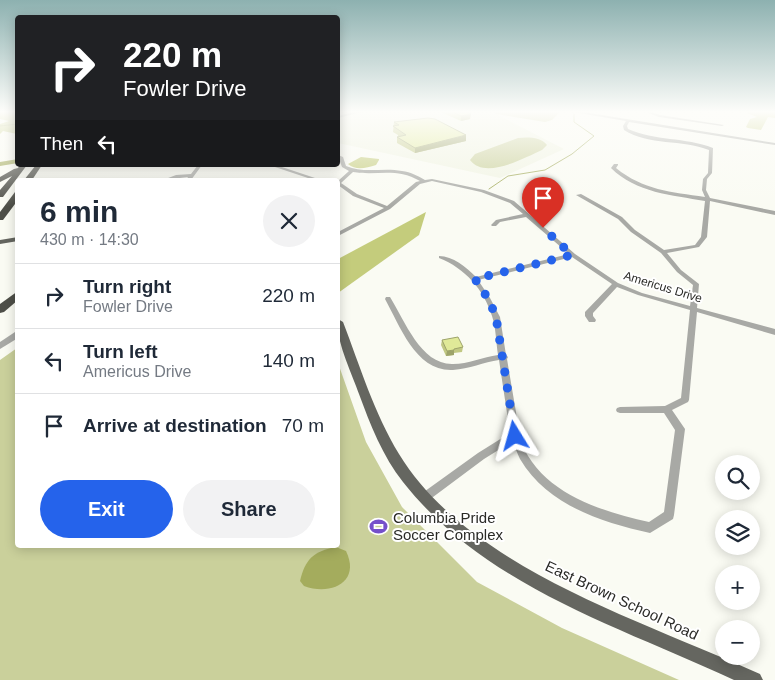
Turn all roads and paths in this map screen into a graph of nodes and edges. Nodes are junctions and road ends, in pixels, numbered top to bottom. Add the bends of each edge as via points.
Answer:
1 (695, 144) edge
2 (340, 157) edge
3 (616, 165) dead end
4 (21, 167) edge
5 (22, 167) edge
6 (38, 167) edge
7 (198, 167) edge
8 (277, 167) edge
9 (352, 171) junction
10 (192, 174) junction
11 (30, 178) edge
12 (170, 178) edge
13 (189, 178) edge
14 (313, 178) edge
15 (0, 180) edge
16 (340, 181) edge
17 (423, 182) junction
18 (340, 184) edge
19 (0, 195) edge
20 (579, 195) dead end
21 (15, 198) edge
22 (708, 199) junction
23 (388, 208) junction
24 (775, 213) edge
25 (528, 215) junction
26 (0, 218) edge
27 (494, 225) dead end
28 (340, 232) edge
29 (663, 252) junction
30 (572, 255) junction
31 (441, 257) dead end
32 (475, 279) junction
33 (616, 284) junction
34 (15, 297) edge
35 (388, 299) dead end
36 (694, 309) junction
37 (0, 310) edge
38 (592, 320) dead end
39 (340, 328) edge
40 (775, 332) edge
41 (15, 336) edge
42 (0, 346) edge
43 (504, 357) junction
44 (666, 409) junction
45 (620, 410) dead end
46 (515, 436) junction
47 (425, 497) junction
48 (754, 680) edge

1 - 22 street via 712,149 710,173 705,179 704,190
2 - 9 street via 344,167
3 - 22 street via 614,168 625,177 652,190
4 - 15 highway
5 - 19 highway
6 - 11 highway
7 - 10 street
8 - 14 street
9 - 16 street
9 - 17 street, Americus Drive via 390,170 412,175
10 - 12 street
10 - 13 street
17 - 23 street via 416,184
17 - 25 street, Americus Drive via 432,180 502,197
18 - 23 street
20 - 29 street via 620,218
21 - 26 highway
22 - 24 street
22 - 29 street via 704,238 697,246
23 - 28 street
25 - 27 street via 498,221
25 - 30 street, Americus Drive
29 - 36 street via 679,271 696,284
30 - 32 street
30 - 33 street, Americus Drive
31 - 32 street via 459,265
32 - 43 street via 496,317
33 - 36 street, Americus Drive
33 - 38 street via 589,312
34 - 37 highway
35 - 43 street via 421,355 433,362 453,367
36 - 40 street, Americus Drive
36 - 44 street via 685,400
39 - 47 main road, East Brown School Road via 363,393 386,443
41 - 42 street
43 - 46 street
44 - 45 street
44 - 46 street via 680,429 669,515 650,528 615,521 552,490 532,471 519,450
46 - 47 street via 481,456
47 - 48 main road, East Brown School Road via 454,526 492,555 557,594

